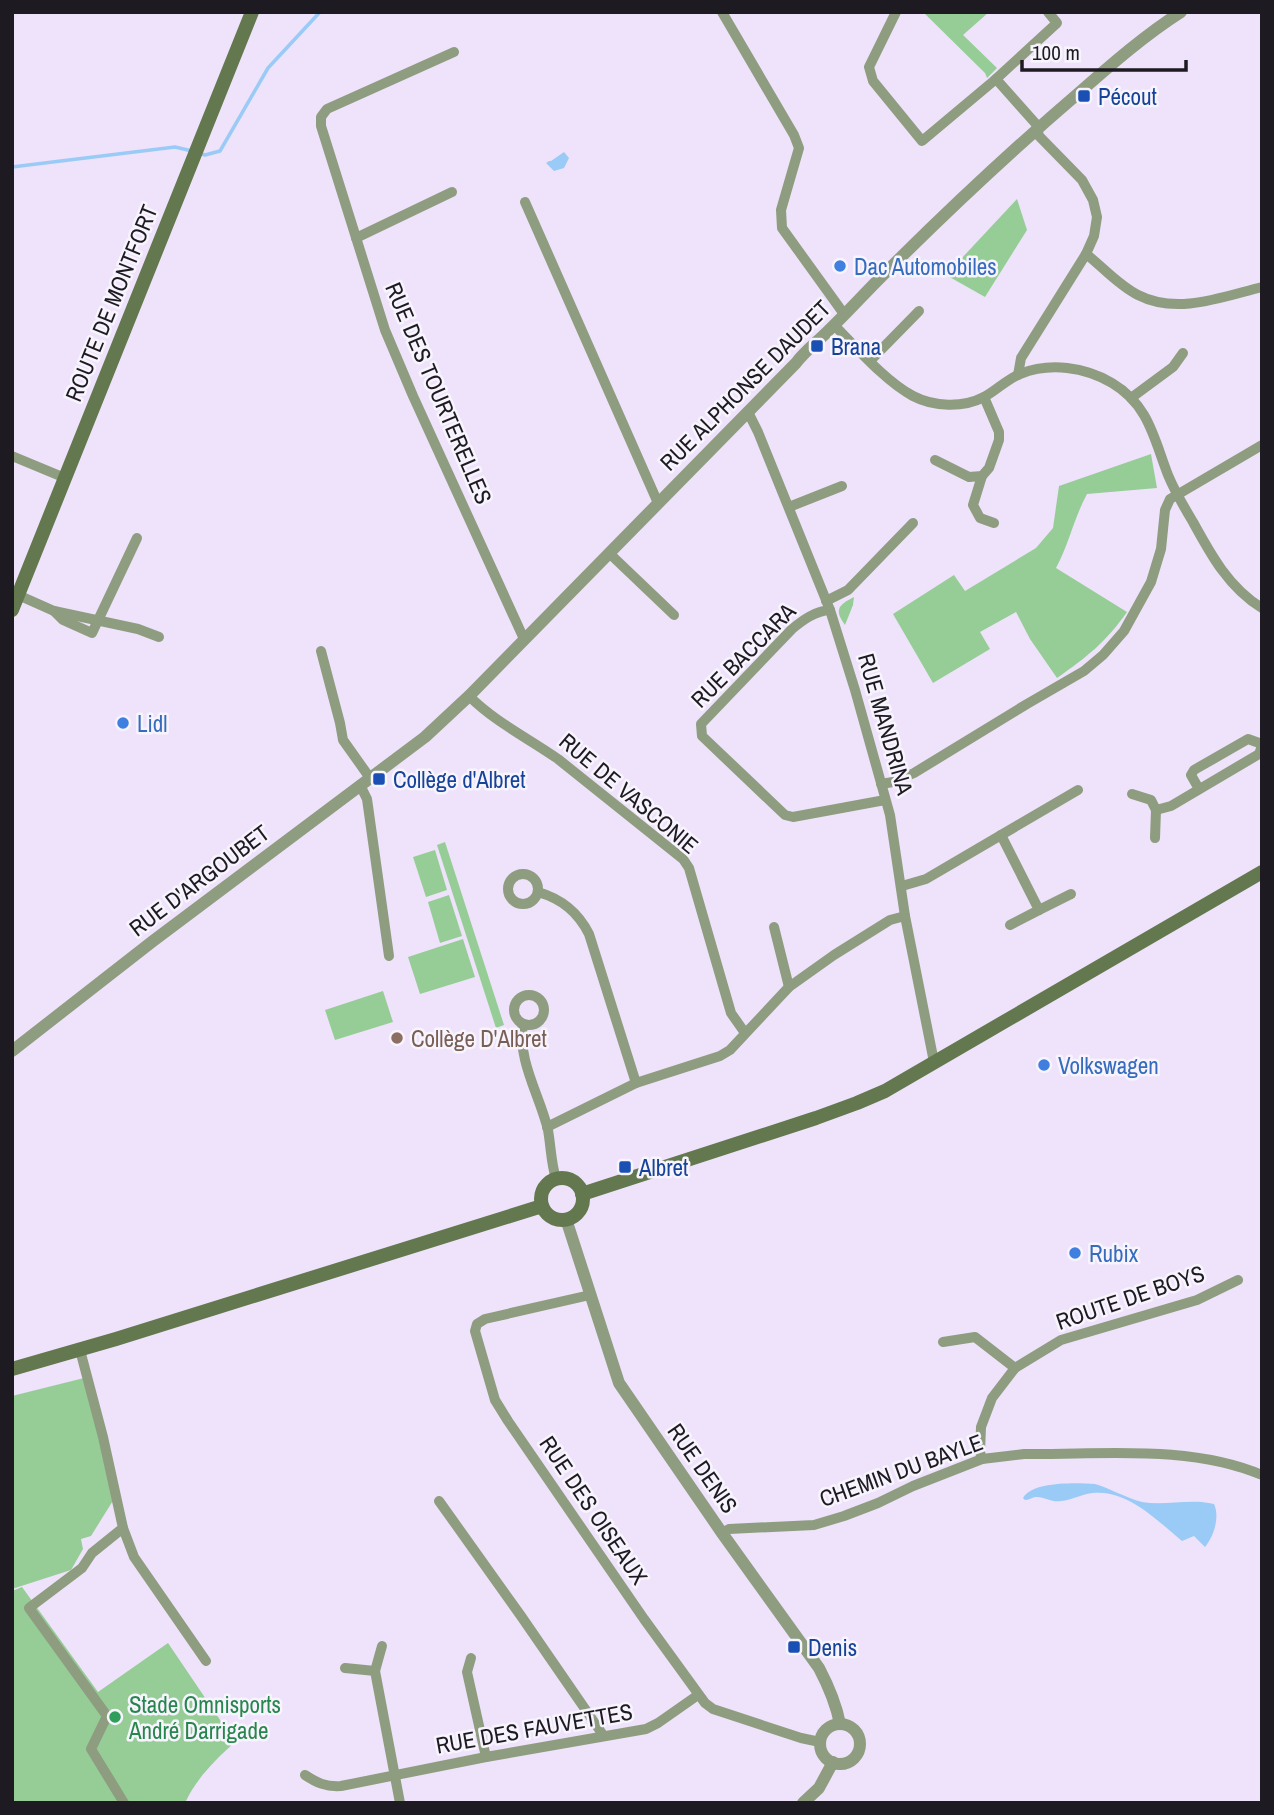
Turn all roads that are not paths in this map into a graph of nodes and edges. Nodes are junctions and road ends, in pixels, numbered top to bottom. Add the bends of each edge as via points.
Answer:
1 (253, 12) edge
2 (722, 12) edge
3 (896, 12) edge
4 (1048, 12) edge
5 (1181, 12) edge
6 (454, 52) dead end
7 (996, 79) junction
8 (1037, 129) junction
9 (452, 192) dead end
10 (525, 202) dead end
11 (356, 238) junction
12 (1086, 254) junction
13 (1262, 287) edge
14 (919, 311) dead end
15 (844, 314) junction
16 (834, 325) junction
17 (1183, 353) dead end
18 (870, 360) junction
19 (1018, 375) junction
20 (984, 397) junction
21 (1131, 398) junction
22 (748, 412) junction
23 (1262, 445) edge
24 (12, 456) edge
25 (935, 460) dead end
26 (982, 476) junction
27 (65, 478) junction
28 (842, 486) dead end
29 (1177, 494) junction
30 (658, 503) junction
31 (789, 507) junction
32 (914, 523) dead end
33 (994, 523) dead end
34 (137, 538) dead end
35 (609, 553) junction
36 (18, 595) junction
37 (828, 606) junction
38 (1262, 608) edge
39 (12, 610) edge
40 (674, 615) dead end
41 (98, 621) junction
42 (159, 638) dead end
43 (524, 639) junction
44 (321, 651) dead end
45 (469, 696) junction
46 (413, 745) joint
47 (1262, 745) edge
48 (365, 781) junction
49 (881, 784) junction
50 (1199, 789) junction
51 (1078, 790) dead end
52 (1132, 794) dead end
53 (885, 800) junction
54 (1156, 810) junction
55 (1001, 835) junction
56 (1155, 838) dead end
57 (1262, 872) edge
58 (902, 886) junction
59 (538, 892) dead end
60 (1072, 894) dead end
61 (1039, 910) junction
62 (905, 916) junction
63 (1010, 925) dead end
64 (774, 927) dead end
65 (389, 956) dead end
66 (789, 987) junction
67 (523, 1024) dead end
68 (745, 1033) junction
69 (12, 1051) edge
70 (934, 1062) junction
71 (636, 1083) junction
72 (547, 1127) junction
73 (556, 1179) junction
74 (582, 1194) junction
75 (542, 1206) junction
76 (566, 1219) junction
77 (1238, 1280) dead end
78 (590, 1295) junction
79 (943, 1342) dead end
80 (80, 1350) junction
81 (1015, 1368) junction
82 (12, 1369) edge
83 (982, 1459) junction
84 (1262, 1475) edge
85 (439, 1501) dead end
86 (123, 1528) junction
87 (722, 1533) junction
88 (382, 1646) dead end
89 (471, 1658) dead end
90 (206, 1661) dead end
91 (345, 1668) dead end
92 (375, 1671) junction
93 (698, 1695) junction
94 (840, 1724) junction
95 (603, 1735) junction
96 (820, 1742) junction
97 (486, 1757) junction
98 (833, 1762) junction
99 (305, 1775) dead end
100 (396, 1776) junction
101 (124, 1803) edge
102 (400, 1803) edge
103 (803, 1803) edge

1 - 27 main road, ROUTE DE MONTFORT
2 - 15 street via 799,148 781,210 782,228
3 - 7 street via 869,67 873,81 922,141
4 - 7 street via 1057,23
5 - 8 street, RUE ALPHONSE DAUDET via 1132,47
6 - 11 street, RUE DES TOURTERELLES via 327,109 321,117
7 - 8 street
8 - 12 street via 1082,180 1093,200 1097,217
8 - 15 street, RUE ALPHONSE DAUDET
9 - 11 street
10 - 30 street
11 - 43 street, RUE DES TOURTERELLES via 385,330
12 - 13 street via 1136,294 1152,300 1197,303
12 - 19 street via 1021,358
14 - 18 street
15 - 16 street, RUE ALPHONSE DAUDET
16 - 18 street
16 - 22 street, RUE ALPHONSE DAUDET
17 - 21 street via 1173,367
18 - 20 street via 912,396 928,402 965,404
19 - 20 street
19 - 21 street via 1077,368 1113,383
20 - 26 street via 999,440
21 - 29 street via 1147,419
22 - 30 street, RUE ALPHONSE DAUDET
22 - 31 street, RUE MANDRINA
23 - 29 street
24 - 27 street
25 - 26 street via 969,477
26 - 33 street via 973,505 980,518
27 - 36 main road, ROUTE DE MONTFORT
28 - 31 street
29 - 38 street via 1218,565
29 - 49 street via 1165,510 1161,549 1151,582 1124,631 1103,655 914,774
30 - 35 street, RUE ALPHONSE DAUDET
31 - 37 street, RUE MANDRINA
32 - 37 street
34 - 41 street
35 - 40 street
35 - 43 street, RUE ALPHONSE DAUDET
36 - 39 main road, ROUTE DE MONTFORT
36 - 41 street via 54,611
37 - 49 street, RUE MANDRINA
37 - 53 street, RUE BACCARA via 792,629 700,730 785,815
41 - 42 street
43 - 45 street, RUE ALPHONSE DAUDET
44 - 48 street via 343,740
45 - 46 street, RUE ALPHONSE DAUDET
45 - 68 street, RUE DE VASCONIE via 497,721 558,759 683,859 731,1013
46 - 48 street, RUE D'ARGOUBET
47 - 50 street via 1259,754
47 - 50 street via 1248,739 1194,769 1191,775
48 - 65 street
48 - 69 street, RUE D'ARGOUBET
49 - 53 street, RUE MANDRINA
50 - 54 street
51 - 55 street
52 - 54 street via 1151,800
53 - 58 street, RUE MANDRINA
54 - 56 street
55 - 58 street via 926,879
55 - 61 street
57 - 70 main road
58 - 62 street, RUE MANDRINA
59 - 71 street via 561,900 583,921
60 - 61 street
61 - 63 street
62 - 66 street via 890,920
62 - 70 street, RUE MANDRINA
64 - 66 street
66 - 68 street
67 - 72 street via 523,1051
68 - 71 street via 720,1056
70 - 74 main road via 857,1104
71 - 72 street
72 - 73 street
73 - 74 main road via 572,1181
73 - 75 main road via 543,1190
74 - 76 main road via 579,1210
75 - 76 main road via 551,1217
75 - 80 main road
76 - 78 street, RUE DENIS
77 - 81 street, ROUTE DE BOYS via 1197,1300 1061,1340
78 - 87 street, RUE DENIS via 619,1383
78 - 93 street, RUE DES OISEAUX via 485,1319 475,1331 495,1400
79 - 81 street via 975,1337
80 - 82 main road
80 - 86 street
81 - 83 street, ROUTE DE BOYS via 992,1398 981,1426
83 - 84 street, CHEMIN DU BAYLE via 1024,1454 1167,1455 1217,1461
83 - 87 street, CHEMIN DU BAYLE via 831,1520
85 - 95 street
86 - 90 street via 134,1557
86 - 101 street via 92,1553 82,1568 29,1608 107,1716 91,1749
87 - 94 street, RUE DENIS via 819,1668 831,1689
88 - 92 street
89 - 97 street via 467,1672
91 - 92 street
92 - 100 street
93 - 95 street, RUE DES FAUVETTES via 646,1729
93 - 96 street, RUE DES OISEAUX via 713,1709
94 - 96 street via 829,1727
94 - 98 street via 854,1730 860,1743 848,1762
95 - 97 street, RUE DES FAUVETTES
96 - 98 street via 826,1758
97 - 100 street, RUE DES FAUVETTES
98 - 103 street via 819,1788
99 - 100 street, RUE DES FAUVETTES via 330,1787
100 - 102 street

